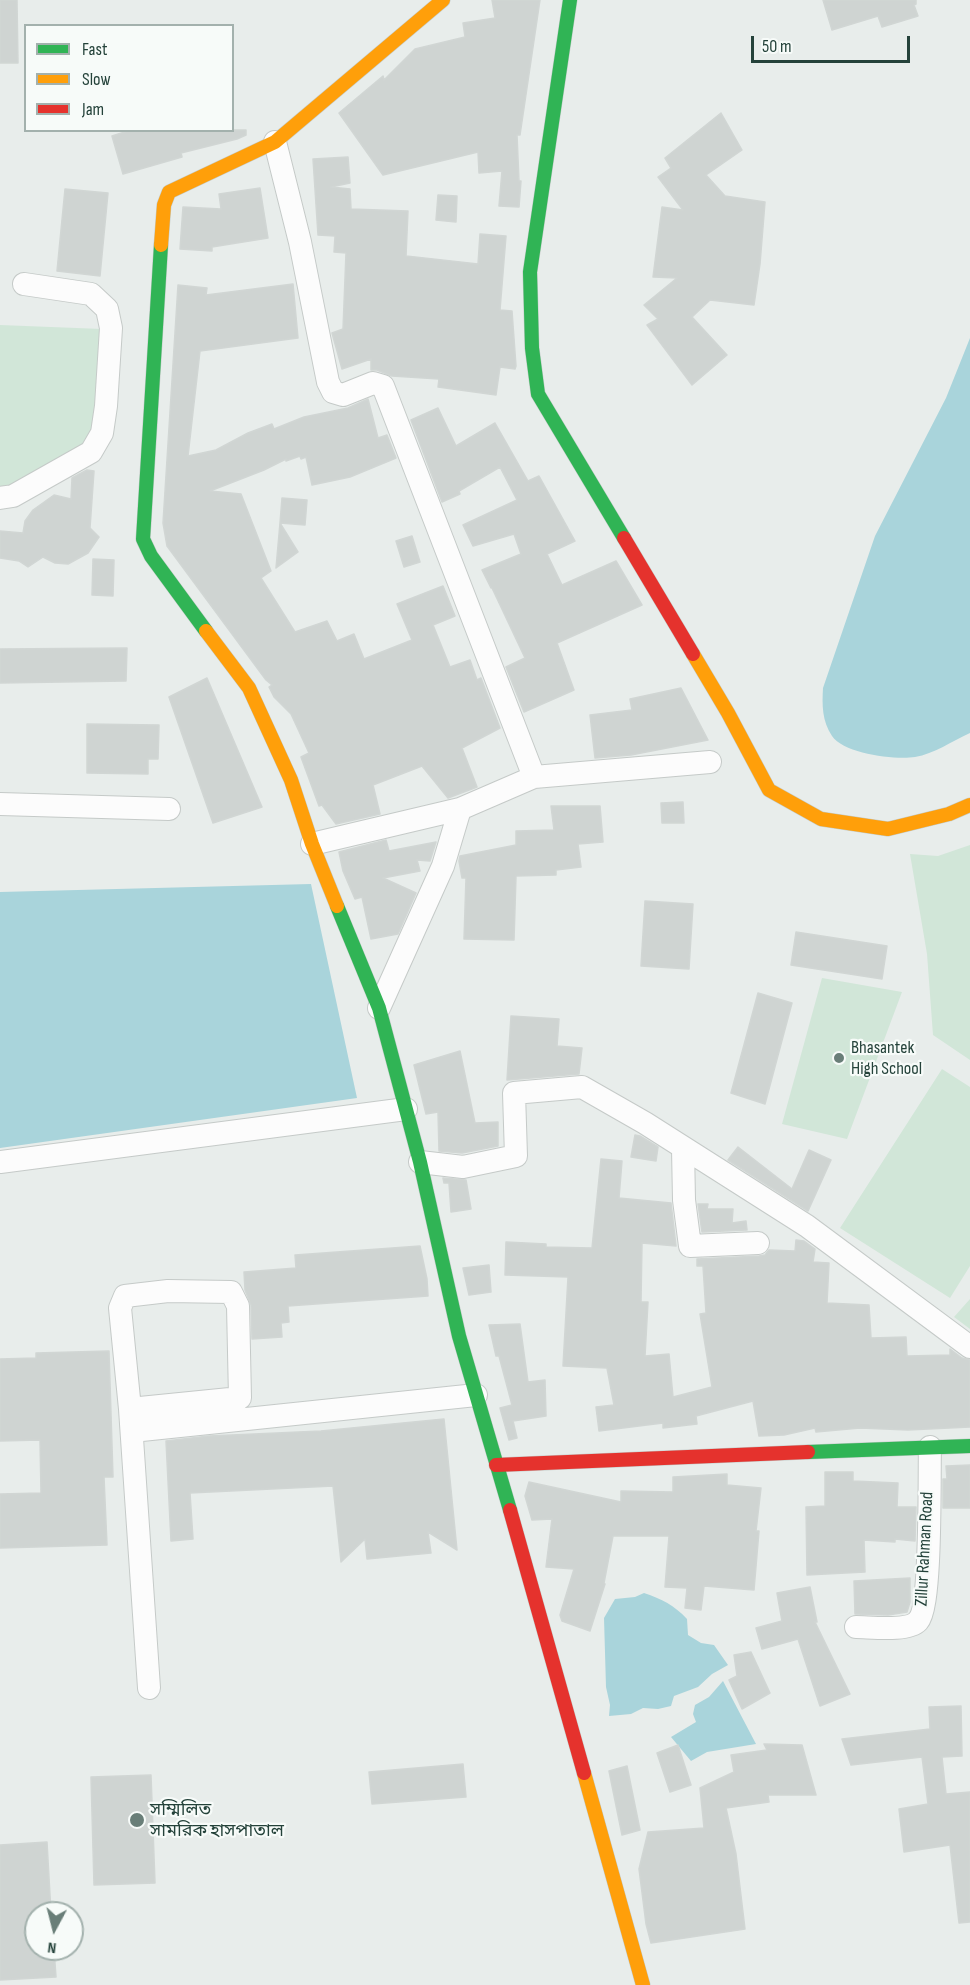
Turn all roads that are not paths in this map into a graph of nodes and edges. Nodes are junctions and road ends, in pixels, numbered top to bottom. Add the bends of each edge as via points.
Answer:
1 (443, 0) edge
2 (570, 0) edge
3 (275, 142) junction
4 (24, 284) dead end
5 (0, 498) edge
6 (710, 762) dead end
7 (534, 777) junction
8 (0, 804) edge
9 (970, 805) edge
10 (169, 809) dead end
11 (459, 809) junction
12 (312, 844) junction
13 (379, 1008) junction
14 (406, 1109) junction
15 (683, 1149) junction
16 (0, 1162) edge
17 (420, 1162) junction
18 (758, 1243) dead end
19 (970, 1347) edge
20 (476, 1395) junction
21 (131, 1420) junction
22 (970, 1446) edge
23 (930, 1447) junction
24 (496, 1465) junction
25 (856, 1628) dead end
26 (149, 1688) dead end
27 (644, 1985) edge

1 - 3 street
2 - 9 street via 530,273 538,394 728,712 769,790 821,819 888,830
3 - 7 street via 328,382 333,392 343,395 373,382 383,386
3 - 12 street via 169,192 164,205 143,538 151,556 249,688 291,780
4 - 5 street via 92,294 107,309 111,328 106,406 102,433 91,452 14,496
6 - 7 street
7 - 11 street
8 - 10 street
11 - 12 street
11 - 13 street via 443,866
12 - 13 street
13 - 14 street
14 - 16 street
14 - 17 street
15 - 17 street via 582,1087 514,1093 516,1156 463,1167
15 - 18 street via 690,1246
15 - 19 street via 807,1226
17 - 20 street
20 - 21 street
20 - 24 street
21 - 21 street via 120,1308 125,1296 168,1291 231,1292 238,1306 240,1398
21 - 26 street
22 - 23 street
23 - 24 street
23 - 25 street, Zillur Rahman Road via 924,1611 918,1622 908,1628
24 - 27 street

